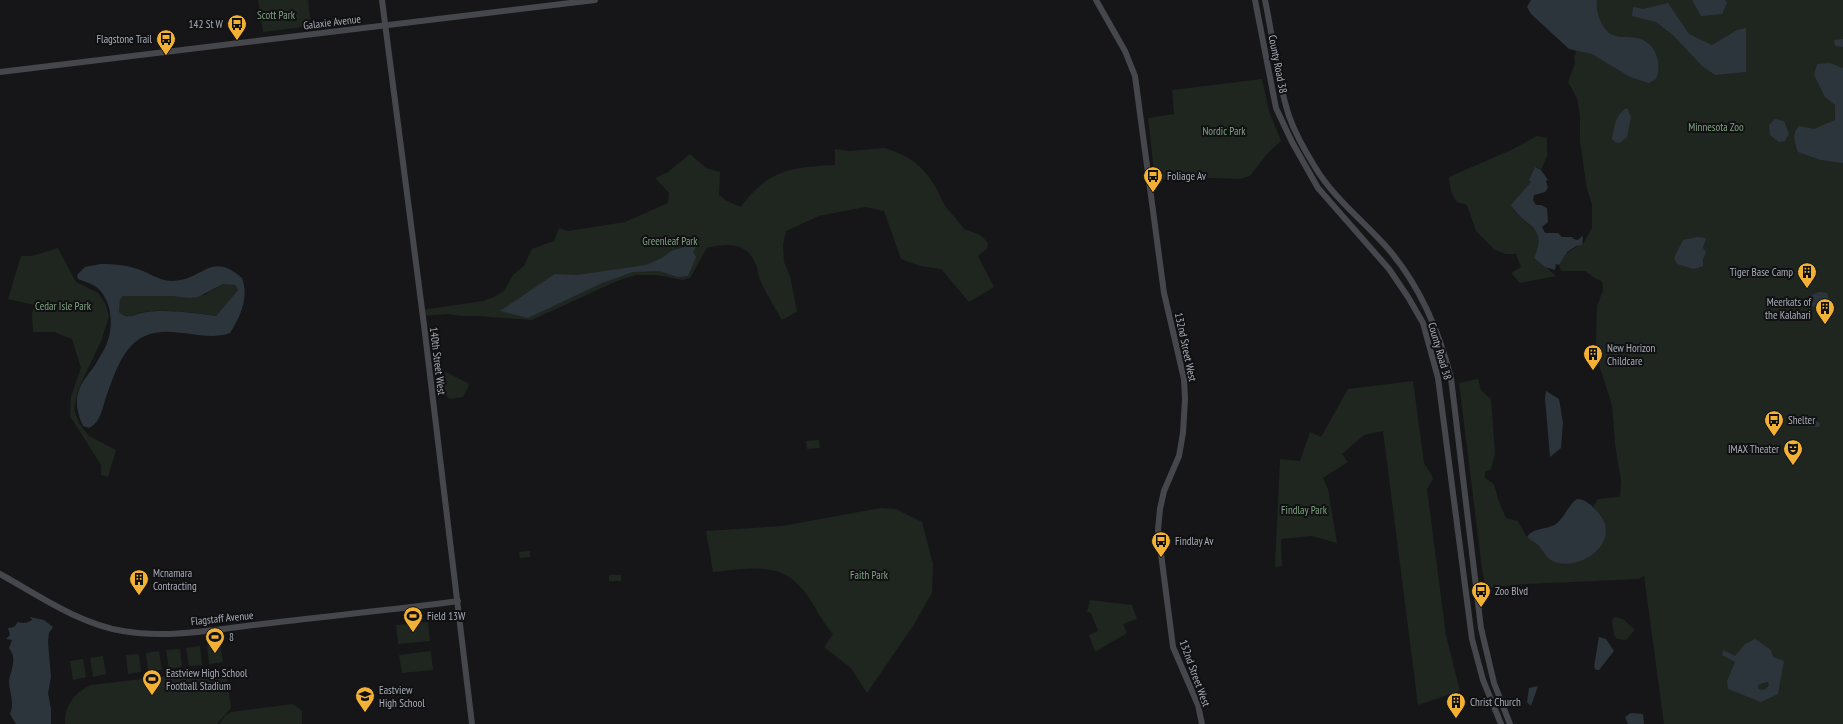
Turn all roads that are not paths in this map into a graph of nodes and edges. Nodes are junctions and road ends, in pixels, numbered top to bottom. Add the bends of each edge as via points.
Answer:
1 (382, 0) edge
2 (596, 0) edge
3 (1096, 0) edge
4 (1255, 0) edge
5 (1265, 0) edge
6 (385, 26) junction
7 (0, 72) edge
8 (0, 574) edge
9 (1477, 599) junction
10 (458, 601) junction
11 (1466, 601) junction
12 (472, 724) edge
13 (1202, 724) edge
14 (1501, 724) edge
15 (1510, 724) edge

1 - 6 street, 140th Street West
2 - 6 street, Galaxie Avenue
3 - 13 street, 132nd Street West via 1125,50 1135,76 1164,292 1184,379 1183,433 1179,456 1164,491 1158,530 1173,647 1198,705
4 - 11 street, County Road 38 via 1276,108 1292,142 1318,188 1388,269 1423,323 1438,378
5 - 9 street via 1282,88 1289,117 1298,137 1326,182 1390,251 1413,282 1442,344 1451,378
6 - 7 street, Galaxie Avenue
6 - 10 street, 140th Street West
8 - 10 street, Flagstaff Avenue via 99,625 123,631 156,634
9 - 11 street
9 - 15 street via 1487,661
10 - 12 street, 140th Street West
11 - 14 street, County Road 38 via 1472,640 1483,680

